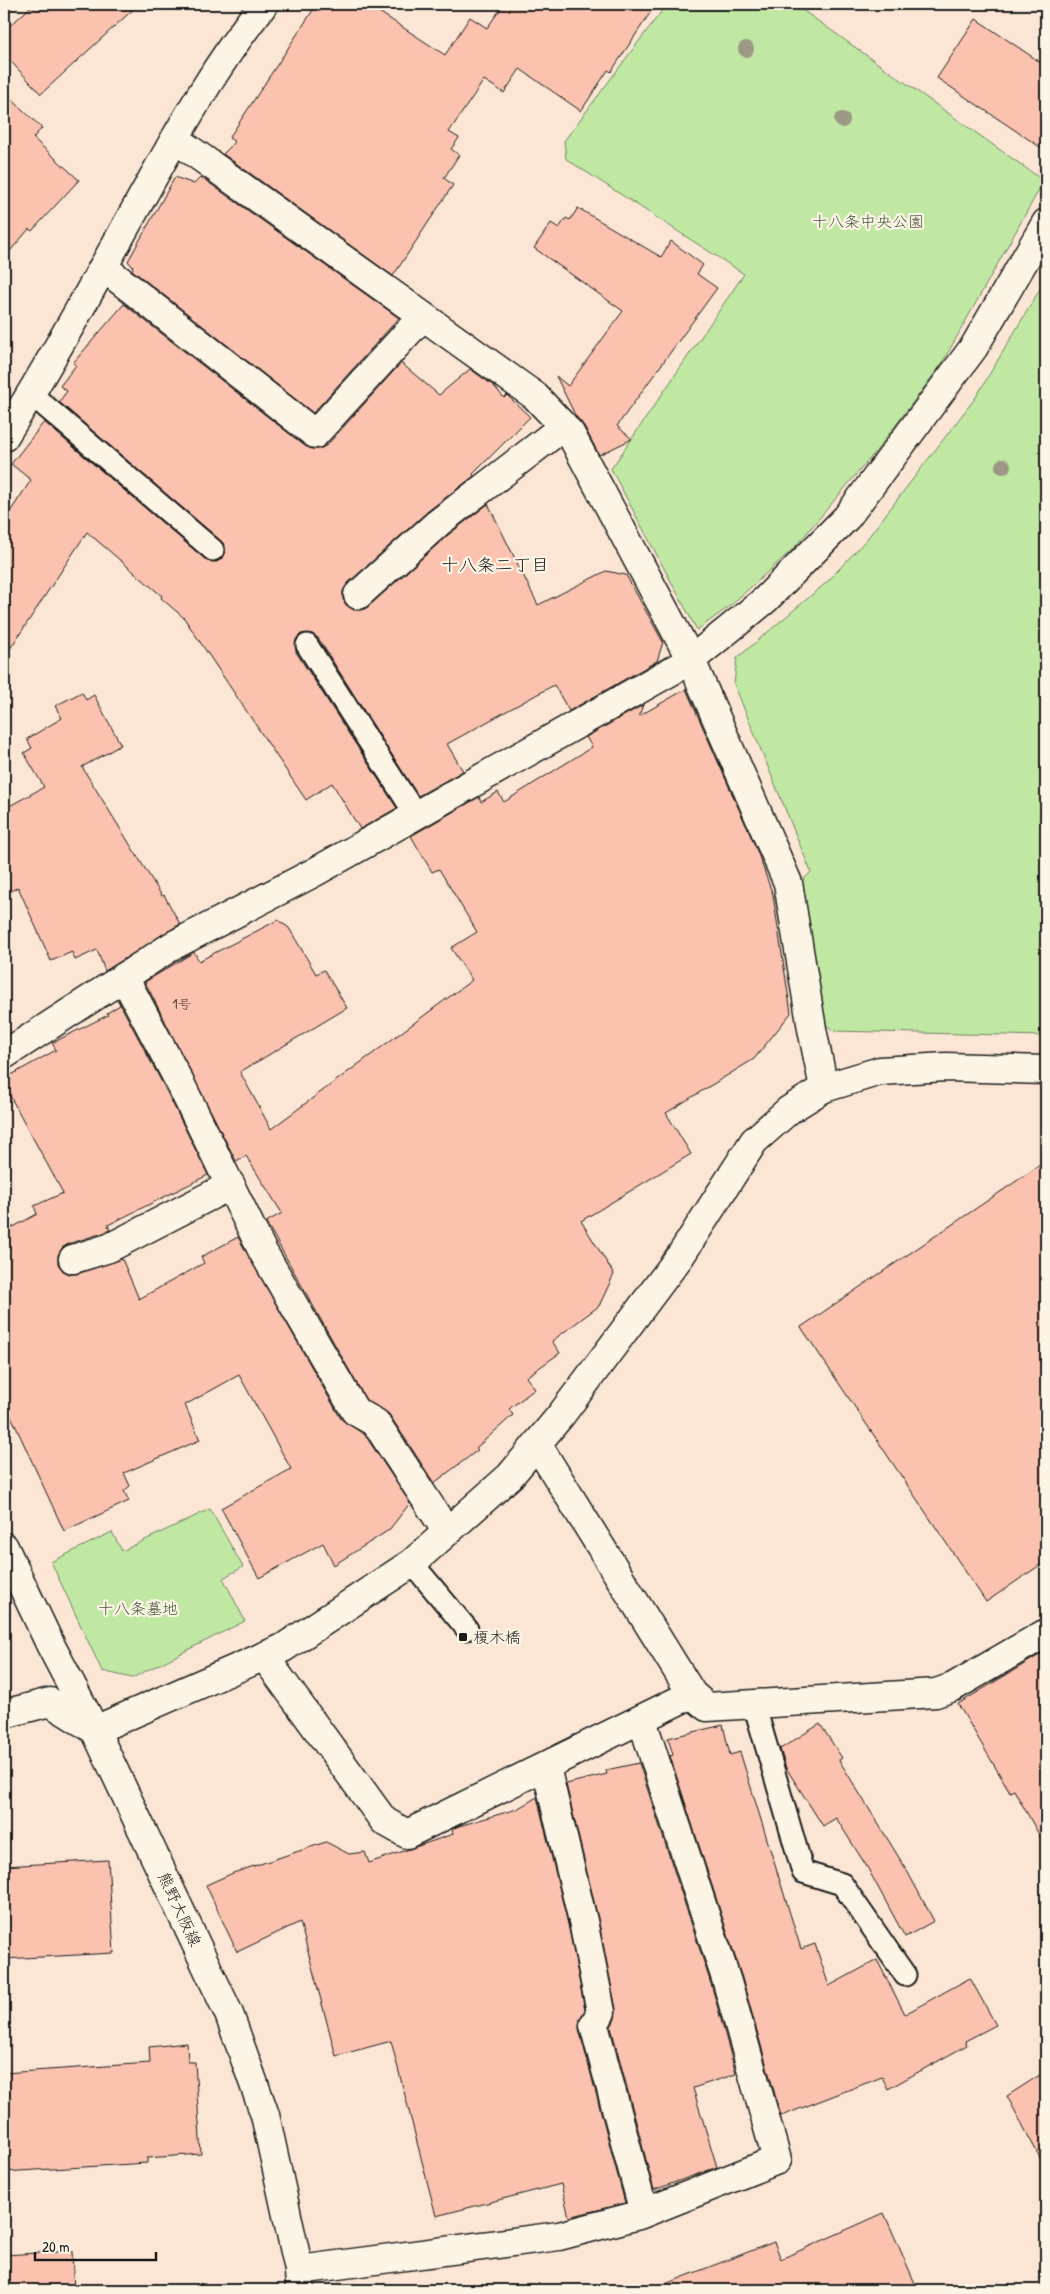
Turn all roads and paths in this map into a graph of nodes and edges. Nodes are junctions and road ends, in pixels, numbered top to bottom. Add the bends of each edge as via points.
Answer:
1 (264, 4) edge
2 (175, 139) junction
3 (1046, 222) edge
4 (104, 267) junction
5 (423, 316) junction
6 (31, 394) junction
7 (564, 426) junction
8 (4, 437) edge
9 (213, 550) dead end
10 (358, 595) dead end
11 (307, 645) dead end
12 (691, 660) junction
13 (416, 815) junction
14 (124, 977) junction
15 (4, 1054) edge
16 (1046, 1070) edge
17 (824, 1088) junction
18 (231, 1185) junction
19 (73, 1259) dead end
20 (537, 1444) junction
21 (447, 1532) junction
22 (4, 1547) edge
23 (412, 1563) junction
24 (467, 1630) dead end
25 (1046, 1633) edge
26 (264, 1656) junction
27 (692, 1694) junction
28 (754, 1704) junction
29 (4, 1714) edge
30 (642, 1720) junction
31 (95, 1730) junction
32 (546, 1767) junction
33 (905, 1975) dead end
34 (644, 2213) junction
35 (299, 2280) edge

1 - 2 street via 243,30
2 - 4 street
2 - 5 street
3 - 12 street via 974,347 847,517 765,600
4 - 5 street via 314,434
4 - 6 street
5 - 7 street via 535,396
6 - 8 street
6 - 9 lane
7 - 10 street via 438,523
7 - 12 street
11 - 13 lane
12 - 13 street
12 - 17 street via 788,883
13 - 14 street via 172,946
14 - 15 street
14 - 18 street
16 - 17 street via 946,1067 880,1071
17 - 20 street via 789,1110 754,1141 681,1255 608,1355
18 - 19 street via 109,1248
18 - 21 street via 262,1250 354,1411 376,1423
20 - 21 street via 510,1476
20 - 27 street
21 - 23 street
22 - 31 street, 熊野大阪線
23 - 24 lane
23 - 26 street via 284,1648
25 - 28 street via 953,1687 936,1693
26 - 31 street
26 - 32 street via 384,1822 407,1834
27 - 28 street via 707,1707
27 - 30 street
28 - 33 lane via 803,1872 842,1884
29 - 31 street via 50,1702
30 - 32 street
30 - 34 street via 727,1982 778,2160
31 - 35 street, 熊野大阪線 via 229,2014 265,2115
32 - 34 street via 601,2012 594,2025
34 - 35 street via 559,2236

